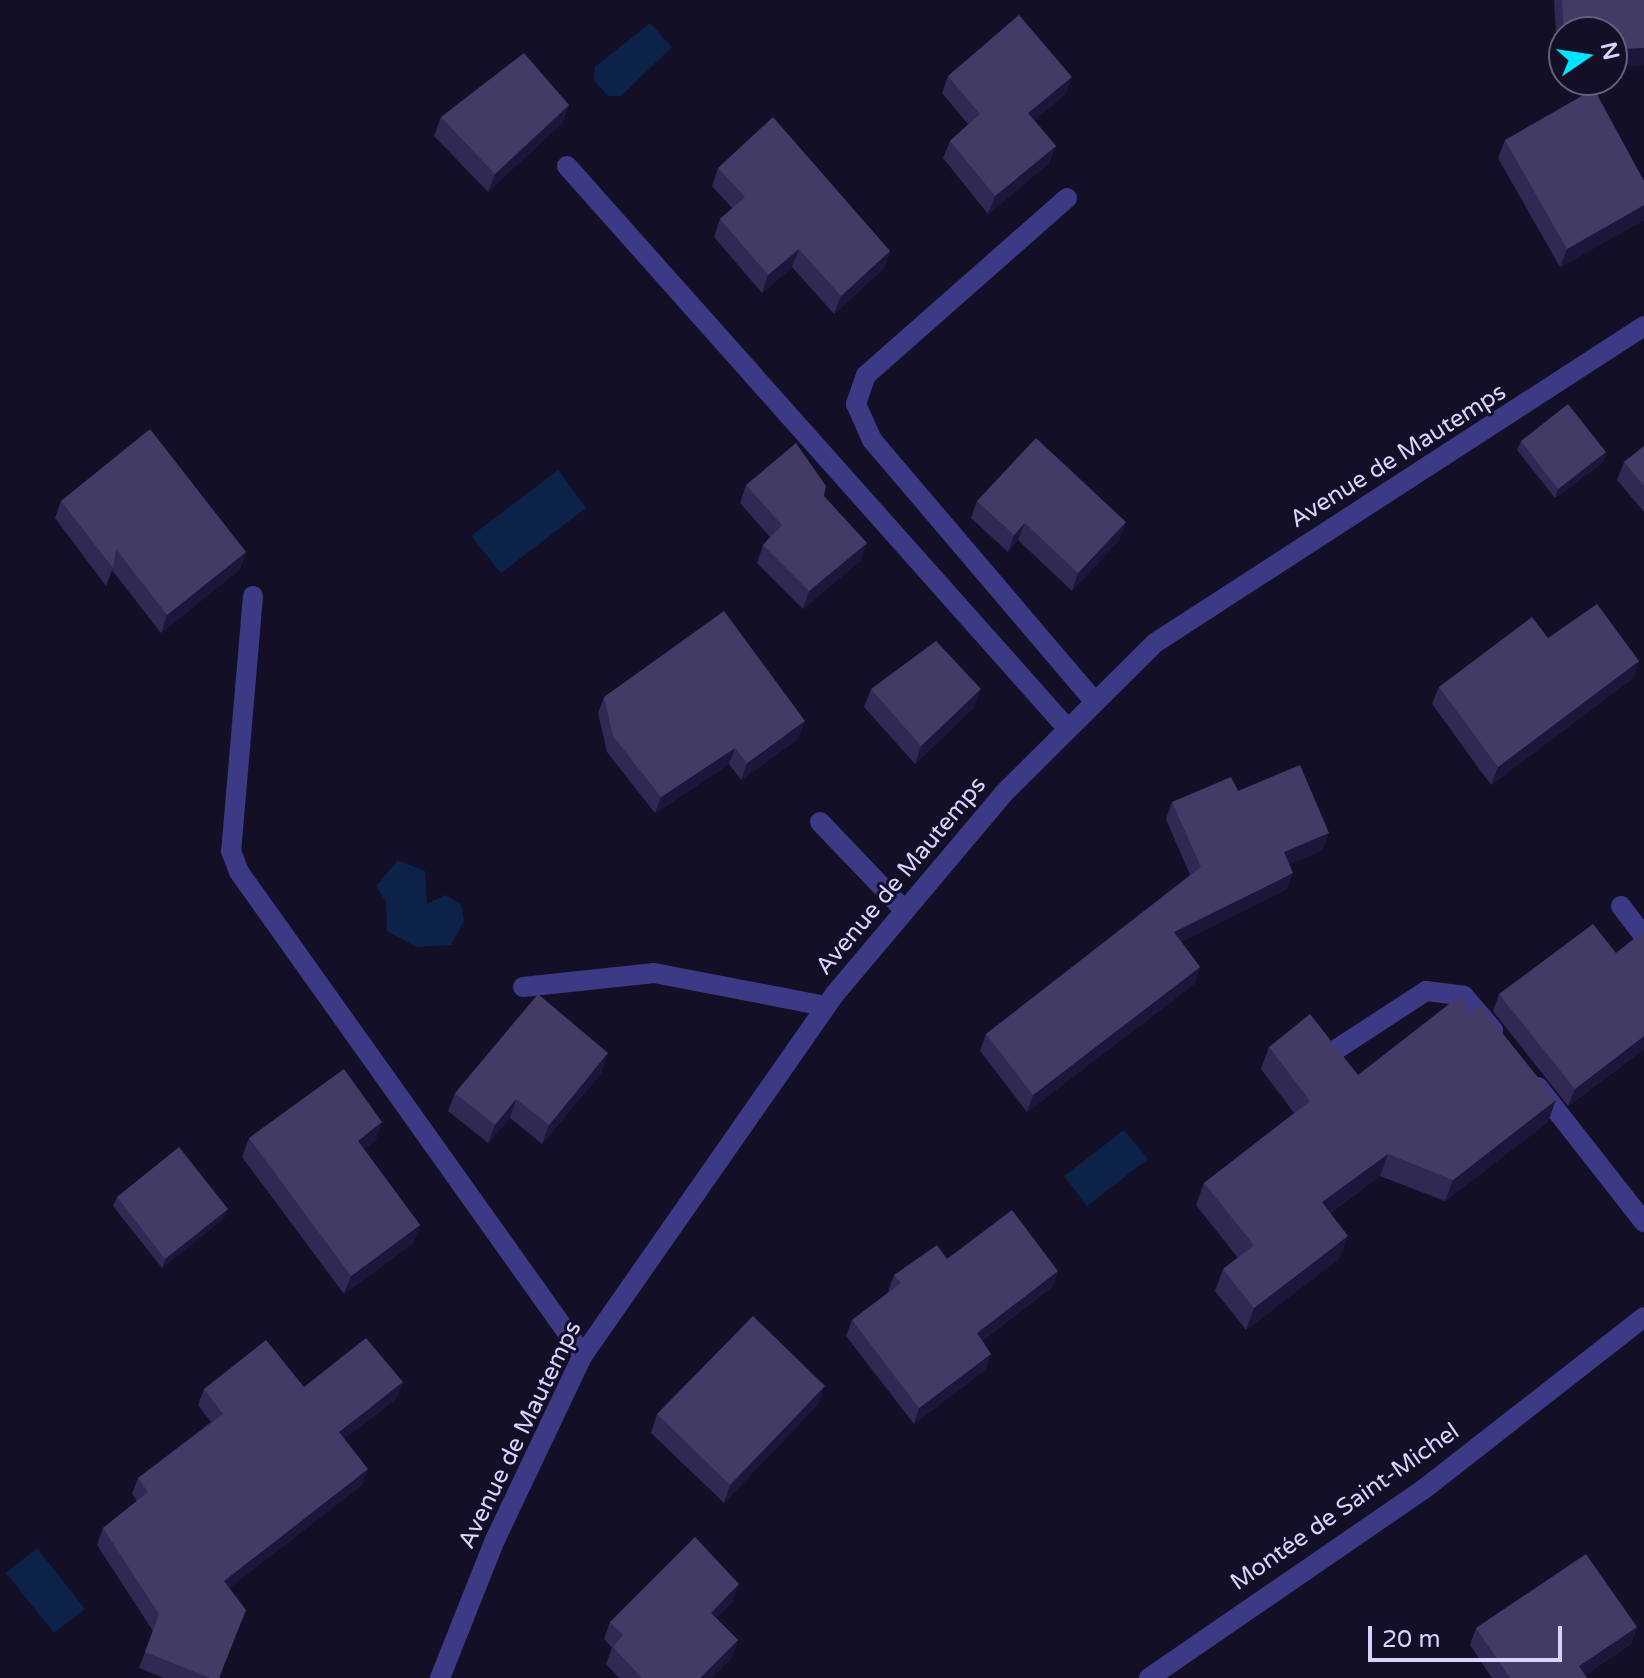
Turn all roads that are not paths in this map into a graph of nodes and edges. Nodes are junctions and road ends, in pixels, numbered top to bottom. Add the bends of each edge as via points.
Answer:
1 (567, 166) dead end
2 (1067, 198) dead end
3 (1644, 326) edge
4 (253, 596) dead end
5 (1094, 701) junction
6 (1067, 728) junction
7 (820, 822) dead end
8 (1621, 906) dead end
9 (905, 911) junction
10 (1644, 936) edge
11 (523, 987) dead end
12 (826, 1006) junction
13 (1506, 1046) edge
14 (1337, 1049) edge
15 (1526, 1071) edge
16 (1644, 1222) edge
17 (1644, 1317) edge
18 (583, 1355) junction
19 (440, 1678) edge
20 (1149, 1678) edge

1 - 6 street
2 - 5 street via 866,375 856,404 872,440
3 - 5 street, Avenue de Mautemps via 1194,616
4 - 18 street via 231,851 239,872
5 - 6 street, Avenue de Mautemps
6 - 9 street, Avenue de Mautemps
7 - 9 street
8 - 10 street
9 - 12 street, Avenue de Mautemps
11 - 12 street via 654,973
12 - 18 street, Avenue de Mautemps
13 - 14 street via 1464,996 1443,989 1426,991
15 - 16 street
17 - 20 street, Montée de Saint-Michel via 1424,1489
18 - 19 street, Avenue de Mautemps via 495,1540

